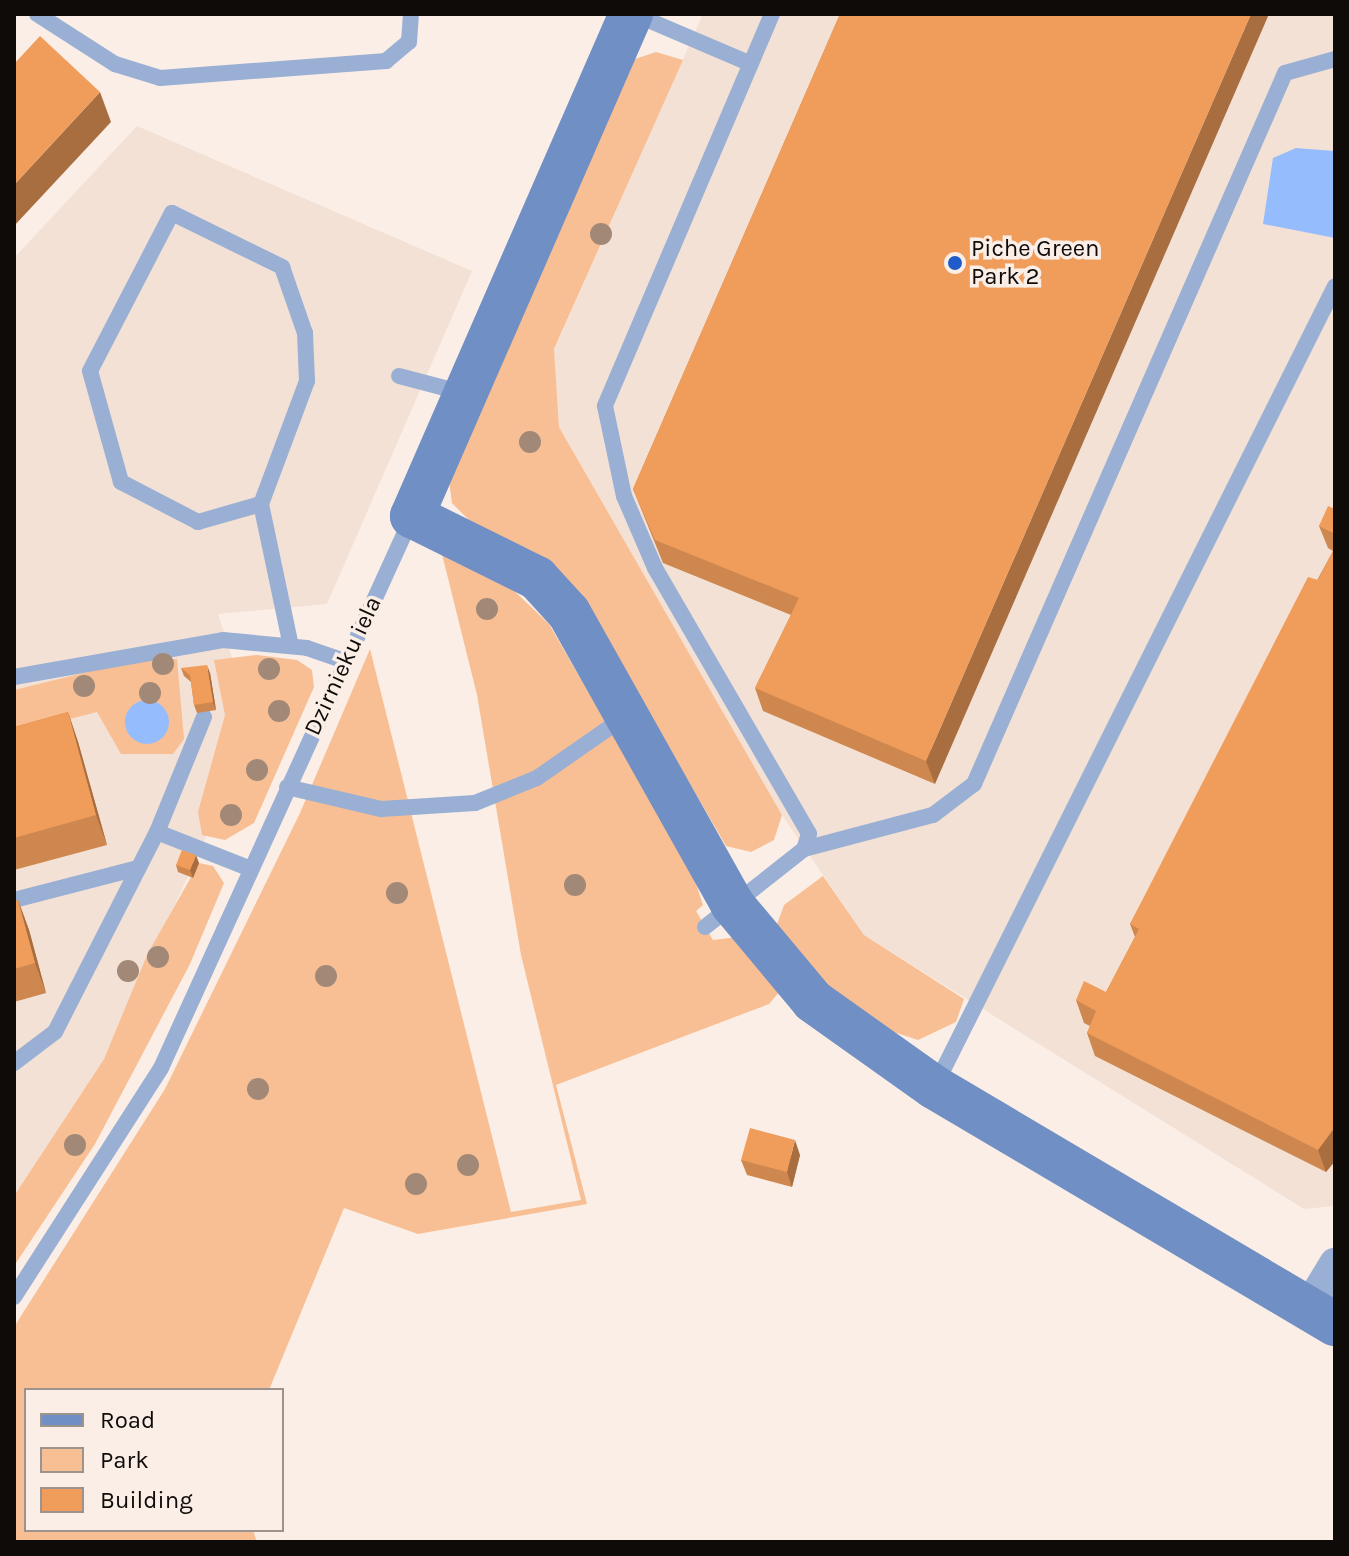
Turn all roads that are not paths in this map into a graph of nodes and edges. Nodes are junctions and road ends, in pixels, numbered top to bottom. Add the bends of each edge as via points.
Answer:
1 (37, 14) edge
2 (411, 14) edge
3 (633, 14) edge
4 (772, 14) edge
5 (1335, 59) edge
6 (751, 64) junction
7 (1335, 286) edge
8 (399, 376) dead end
9 (466, 393) junction
10 (261, 504) junction
11 (412, 516) junction
12 (291, 646) junction
13 (344, 661) junction
14 (14, 677) edge
15 (627, 715) junction
16 (204, 717) dead end
17 (287, 787) junction
18 (157, 832) junction
19 (804, 849) junction
20 (138, 868) junction
21 (251, 869) junction
22 (14, 900) edge
23 (719, 915) junction
24 (14, 1063) edge
25 (934, 1087) junction
26 (1335, 1264) edge
27 (14, 1297) edge
28 (1321, 1316) edge

1 - 2 lane via 115,64 160,78 386,61 409,42
3 - 6 lane
3 - 9 street, Dzirnieku iela
4 - 6 lane
5 - 19 lane via 1285,73 974,784 933,815
6 - 19 lane via 605,406 624,496 655,568 809,834
7 - 25 lane
8 - 9 lane
9 - 11 street, Dzirnieku iela
10 - 10 lane via 198,522 121,482 90,371 172,213 282,267 305,333 307,381
10 - 12 lane
11 - 13 lane, Dzirnieku iela
11 - 15 street via 537,578 569,613
12 - 13 lane
12 - 14 lane via 223,640 108,655
13 - 17 lane, Dzirnieku iela
15 - 17 lane via 537,778 475,803 381,809
15 - 23 street
16 - 18 lane
17 - 21 lane, Dzirnieku iela
18 - 20 lane
18 - 21 lane
19 - 23 lane
20 - 22 lane
20 - 24 lane via 55,1032
21 - 27 lane, Dzirnieku iela via 161,1068
23 - 25 street via 813,1001
25 - 28 street
26 - 28 street

